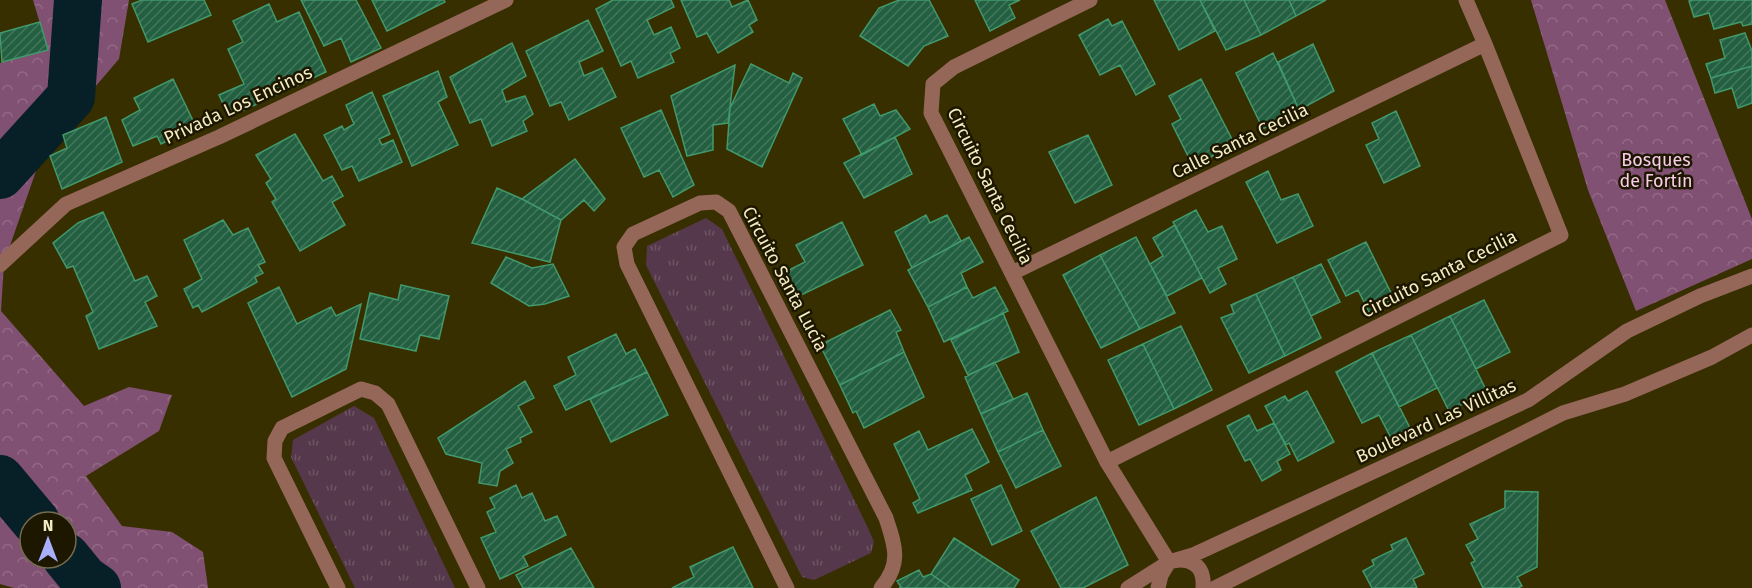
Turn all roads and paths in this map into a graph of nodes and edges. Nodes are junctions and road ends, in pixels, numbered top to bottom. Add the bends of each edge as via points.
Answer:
1 (506, 0) edge
2 (1090, 0) edge
3 (1466, 0) edge
4 (1485, 44) junction
5 (0, 265) edge
6 (1012, 273) junction
7 (1752, 276) edge
8 (1752, 335) edge
9 (1107, 462) junction
10 (1168, 562) junction
11 (338, 588) edge
12 (478, 588) edge
13 (788, 588) edge
14 (882, 588) edge
15 (1128, 588) edge
16 (1158, 588) edge
17 (1203, 588) edge
18 (1215, 588) edge

1 - 5 street, Privada Los Encinos via 66,204
2 - 6 street, Circuito Santa Cecilia via 954,67 933,84 931,113
3 - 4 street, Circuito Santa Cecilia
4 - 6 street, Calle Santa Cecilia
4 - 9 street, Circuito Santa Cecilia via 1561,235
6 - 9 street, Circuito Santa Cecilia
7 - 10 street, Boulevard Las Villitas via 1627,331 1528,400 1193,555
8 - 18 street via 1712,357 1625,394 1563,413
9 - 10 street, Circuito Santa Cecilia
10 - 15 street, Boulevard Las Villitas
10 - 16 street
10 - 17 street via 1184,560 1201,568
11 - 12 street via 274,458 275,441 282,428 361,389 375,393 388,404
13 - 14 street, Circuito Santa Lucía via 627,264 624,248 633,234 700,202 716,202 729,211 886,518 896,548 892,576

